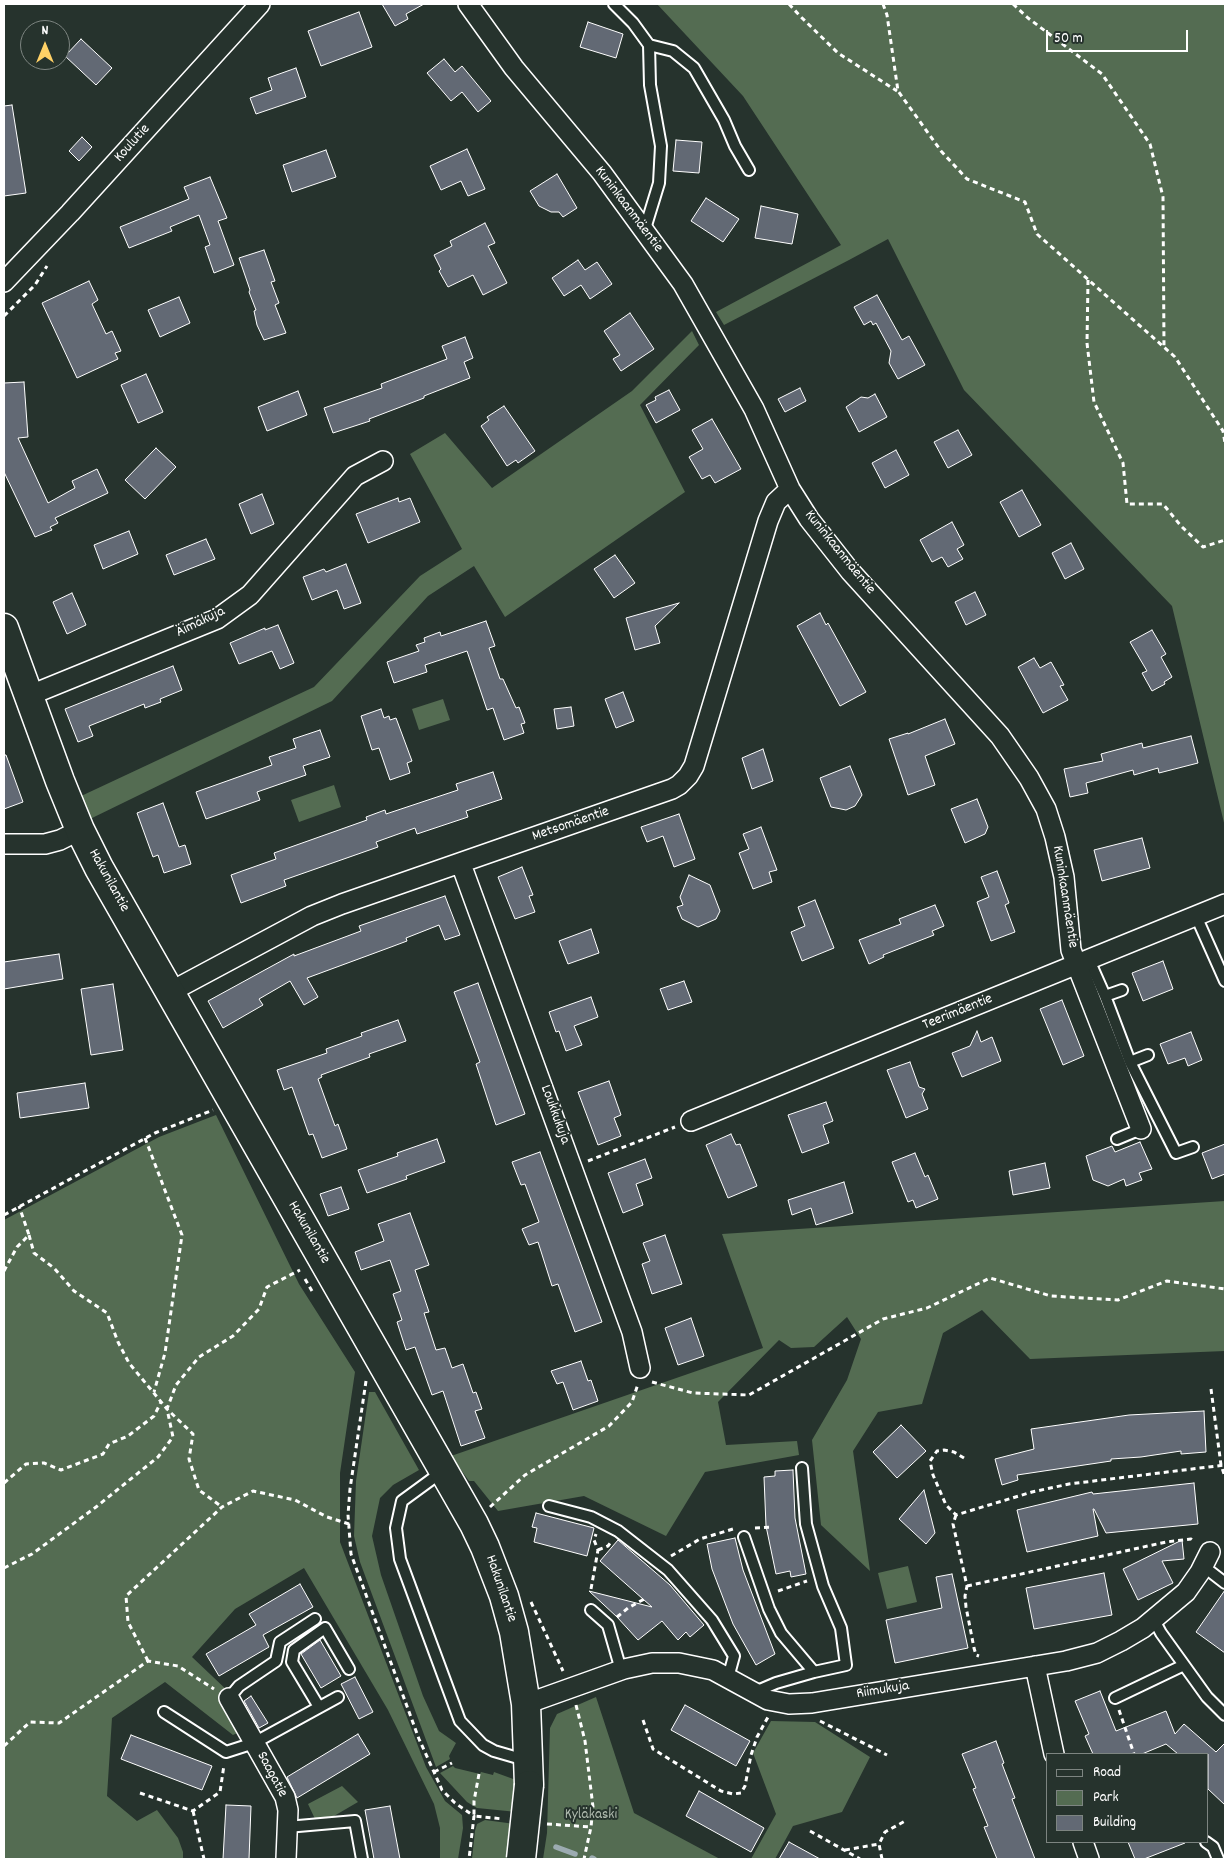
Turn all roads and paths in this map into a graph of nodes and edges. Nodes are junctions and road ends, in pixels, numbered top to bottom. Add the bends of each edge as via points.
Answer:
1 (260, 4) edge
2 (468, 4) edge
3 (614, 4) edge
4 (789, 4) edge
5 (883, 4) edge
6 (1013, 4) edge
7 (649, 44) junction
8 (898, 91) junction
9 (749, 170) dead end
10 (644, 232) junction
11 (1088, 279) junction
12 (4, 282) edge
13 (1164, 347) junction
14 (1225, 441) edge
15 (383, 461) dead end
16 (790, 489) junction
17 (1225, 540) edge
18 (4, 628) edge
19 (28, 696) junction
20 (80, 830) junction
21 (4, 844) edge
22 (461, 864) junction
23 (1225, 904) edge
24 (1196, 916) junction
25 (1083, 962) junction
26 (1225, 981) edge
27 (1122, 990) dead end
28 (170, 992) junction
29 (1105, 996) junction
30 (1148, 1055) dead end
31 (1130, 1062) junction
32 (217, 1109) dead end
33 (691, 1121) joint
34 (1141, 1129) joint
35 (145, 1138) junction
36 (1117, 1138) dead end
37 (1193, 1147) dead end
38 (574, 1167) junction
39 (19, 1206) junction
40 (4, 1215) edge
41 (29, 1235) junction
42 (300, 1270) dead end
43 (4, 1271) edge
44 (1225, 1288) edge
45 (640, 1368) junction
46 (366, 1380) dead end
47 (1211, 1389) dead end
48 (154, 1393) junction
49 (161, 1402) junction
50 (167, 1409) junction
51 (964, 1458) dead end
52 (1220, 1465) junction
53 (1225, 1466) edge
54 (802, 1468) dead end
55 (444, 1471) junction
56 (1224, 1474) edge
57 (4, 1483) edge
58 (549, 1506) dead end
59 (222, 1507) junction
60 (488, 1509) dead end
61 (956, 1515) junction
62 (600, 1522) junction
63 (348, 1524) junction
64 (736, 1529) dead end
65 (744, 1538) dead end
66 (1207, 1559) junction
67 (660, 1564) junction
68 (4, 1568) edge
69 (820, 1576) junction
70 (1225, 1583) edge
71 (967, 1586) junction
72 (591, 1589) dead end
73 (764, 1596) junction
74 (646, 1598) dead end
75 (592, 1610) dead end
76 (315, 1619) dead end
77 (1154, 1620) junction
78 (608, 1625) junction
79 (987, 1656) dead end
80 (148, 1661) junction
81 (1184, 1665) junction
82 (1035, 1666) junction
83 (349, 1669) dead end
84 (621, 1670) junction
85 (814, 1672) junction
86 (728, 1678) junction
87 (755, 1692) junction
88 (338, 1697) dead end
89 (229, 1698) junction
90 (1115, 1698) joint
91 (574, 1700) dead end
92 (526, 1704) junction
93 (319, 1708) junction
94 (164, 1712) dead end
95 (769, 1714) dead end
96 (1225, 1715) edge
97 (813, 1718) dead end
98 (643, 1720) dead end
99 (254, 1743) junction
100 (4, 1746) edge
101 (226, 1752) junction
102 (1054, 1753) edge
103 (1134, 1753) edge
104 (887, 1755) dead end
105 (452, 1763) dead end
106 (434, 1772) junction
107 (529, 1773) junction
108 (479, 1774) dead end
109 (140, 1793) dead end
110 (193, 1812) junction
111 (474, 1816) junction
112 (907, 1820) dead end
113 (287, 1827) junction
114 (810, 1831) dead end
115 (1083, 1843) edge
116 (1208, 1843) edge
117 (879, 1844) junction
118 (844, 1850) junction
119 (204, 1859) edge
120 (286, 1859) edge
121 (362, 1859) edge
122 (469, 1859) edge
123 (521, 1859) edge
124 (584, 1859) edge
125 (860, 1859) edge
126 (882, 1859) edge
127 (1090, 1859) edge
128 (1218, 1859) edge

1 - 12 street, Koulutie
2 - 10 street, Kuninkaanmäentie via 514,68 602,173
3 - 7 lane
4 - 8 path via 838,53
5 - 8 path
6 - 13 path via 1102,74 1150,144 1163,197
7 - 9 lane via 673,51 694,68
7 - 10 lane via 650,86 661,146 659,183
8 - 11 path via 941,151 967,179 1025,202 1037,234
10 - 16 street, Kuninkaanmäentie via 683,284 754,409
11 - 13 path
11 - 17 path via 1087,343 1094,402 1123,463 1127,504 1163,504 1180,526 1203,546
13 - 14 path via 1175,357 1202,396 1223,431
15 - 19 street, Äimäkuja via 355,476 250,595 217,618
16 - 22 street, Metsomäentie via 776,502 768,521 694,766 688,776 672,789
16 - 25 street, Kuninkaanmäentie via 850,571 1000,736 1029,778 1046,809 1055,837 1064,877 1071,950
18 - 19 street, Hakunilantie
19 - 20 street, Hakunilantie
20 - 21 street via 45,844
20 - 28 street, Hakunilantie
22 - 28 street, Metsomäentie via 312,916
22 - 38 street, Loukkukuja
23 - 24 street, Teerimäentie
24 - 25 street, Teerimäentie
24 - 26 lane
25 - 29 lane
25 - 33 street, Teerimäentie
25 - 34 street, Kuninkaanmäentie
27 - 29 lane
28 - 55 street, Hakunilantie
29 - 31 lane
30 - 31 lane
31 - 37 lane via 1176,1153
32 - 35 path
33 - 38 path
34 - 36 lane
35 - 39 path
35 - 48 path via 182,1235 166,1353
38 - 45 street, Loukkukuja via 632,1332
39 - 40 path
39 - 41 path
41 - 43 path via 17,1247
41 - 48 path via 34,1253 54,1268 74,1291 107,1313 129,1363
42 - 50 path via 267,1287 258,1310 239,1330 199,1357 176,1385
44 - 45 path via 1167,1281 1118,1300 1051,1296 990,1278 927,1308 883,1319 749,1395 693,1393 650,1382
45 - 60 path via 632,1402 609,1426 526,1475
46 - 63 path
47 - 52 path
48 - 49 path
49 - 50 path
49 - 57 path via 154,1416 128,1436 109,1444 103,1454 61,1470 44,1463 26,1464
50 - 59 path via 192,1434 189,1460 200,1490
50 - 68 path via 174,1437 158,1457 32,1554
51 - 61 path via 944,1450 938,1451 930,1461 946,1505
52 - 53 path
52 - 56 path
52 - 61 path via 1069,1484
54 - 69 lane via 806,1524
55 - 92 street, Hakunilantie via 478,1532 504,1596 514,1632
55 - 107 lane via 402,1501 396,1528 400,1559 460,1721 483,1744
58 - 62 lane
59 - 63 path via 253,1492 294,1500 327,1518
59 - 80 path via 126,1596 128,1622
61 - 71 path via 954,1532
62 - 67 lane via 618,1531
62 - 72 path via 594,1540 598,1550
63 - 106 path via 351,1554
64 - 67 path via 700,1539
65 - 73 lane
66 - 70 lane
66 - 71 path via 1191,1539
66 - 77 street, Riimukuja via 1186,1592
67 - 86 lane via 712,1620 734,1656
69 - 73 path
69 - 85 lane via 841,1628 846,1665
71 - 79 path via 966,1607 974,1648 976,1655
73 - 85 lane via 781,1633
74 - 78 path
75 - 78 lane
76 - 89 lane via 280,1642 276,1661 239,1686
77 - 81 lane
77 - 82 street, Riimukuja via 1121,1642 1097,1653
78 - 84 lane
80 - 89 path via 178,1666
80 - 100 path via 59,1723 30,1722
81 - 90 lane
81 - 96 lane via 1207,1697
82 - 87 street, Riimukuja via 812,1703 788,1704 768,1700
82 - 102 street
83 - 93 lane via 325,1628 294,1650 292,1662
84 - 86 street, Riimukuja via 652,1663 680,1663 713,1670
84 - 92 street, Riimukuja
85 - 87 lane
86 - 87 street, Riimukuja
88 - 93 lane
89 - 99 street, Saagatie
90 - 103 path
91 - 124 path via 585,1741 593,1807
92 - 107 street, Hakunilantie
93 - 99 lane
94 - 101 lane
95 - 98 path via 757,1737 745,1786 741,1793 733,1794 722,1791 652,1749
97 - 104 path
99 - 101 lane
99 - 113 street, Saagatie via 285,1797
101 - 110 path via 220,1792
105 - 106 path
106 - 111 path via 442,1790
107 - 123 street, Hakunilantie, bridge
108 - 111 path
109 - 110 path
110 - 119 path
111 - 122 path
112 - 117 path via 885,1832
113 - 120 street, Saagatie
113 - 121 lane via 355,1821
114 - 118 path
115 - 127 street
116 - 128 lane via 1214,1847
117 - 118 path
117 - 126 path
118 - 125 path

